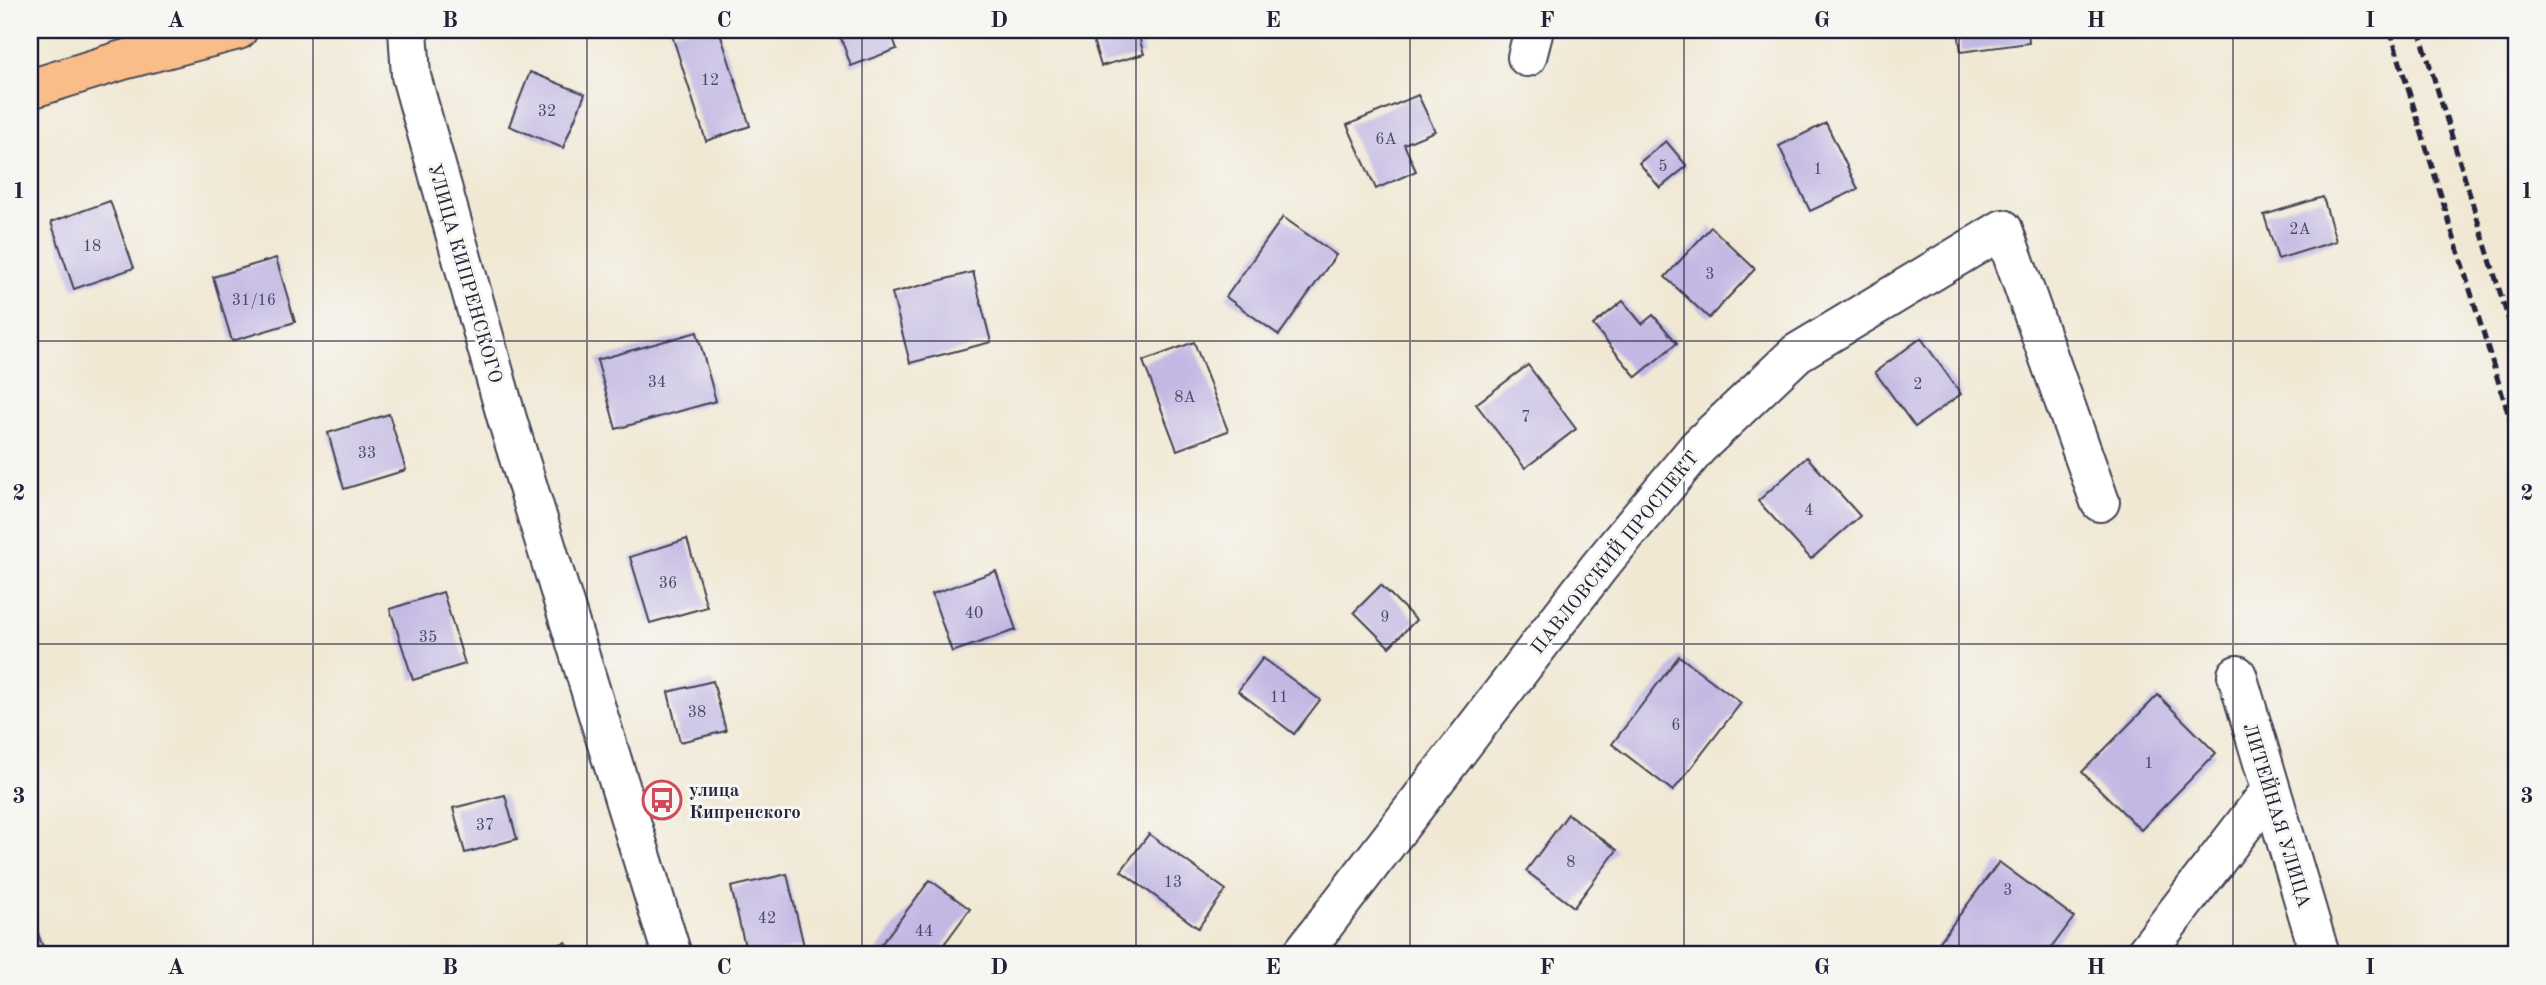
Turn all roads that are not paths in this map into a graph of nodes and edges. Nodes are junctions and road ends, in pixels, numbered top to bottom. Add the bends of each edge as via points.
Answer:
1 (238, 30) edge
2 (408, 30) edge
3 (30, 89) edge
4 (2099, 502) dead end
5 (2236, 675) dead end
6 (2270, 791) junction
7 (672, 955) edge
8 (1301, 955) edge
9 (2144, 955) edge
10 (2320, 955) edge

1 - 3 main road
2 - 7 street, УЛИЦА КИПРЕНСКОГО via 411,76 503,406
4 - 8 street, ПАВЛОВСКИЙ ПРОСПЕКТ via 2003,229 1797,353 1698,447 1599,567
5 - 6 street, ЛИТЕЙНАЯ УЛИЦА
6 - 9 street
6 - 10 street, ЛИТЕЙНАЯ УЛИЦА

